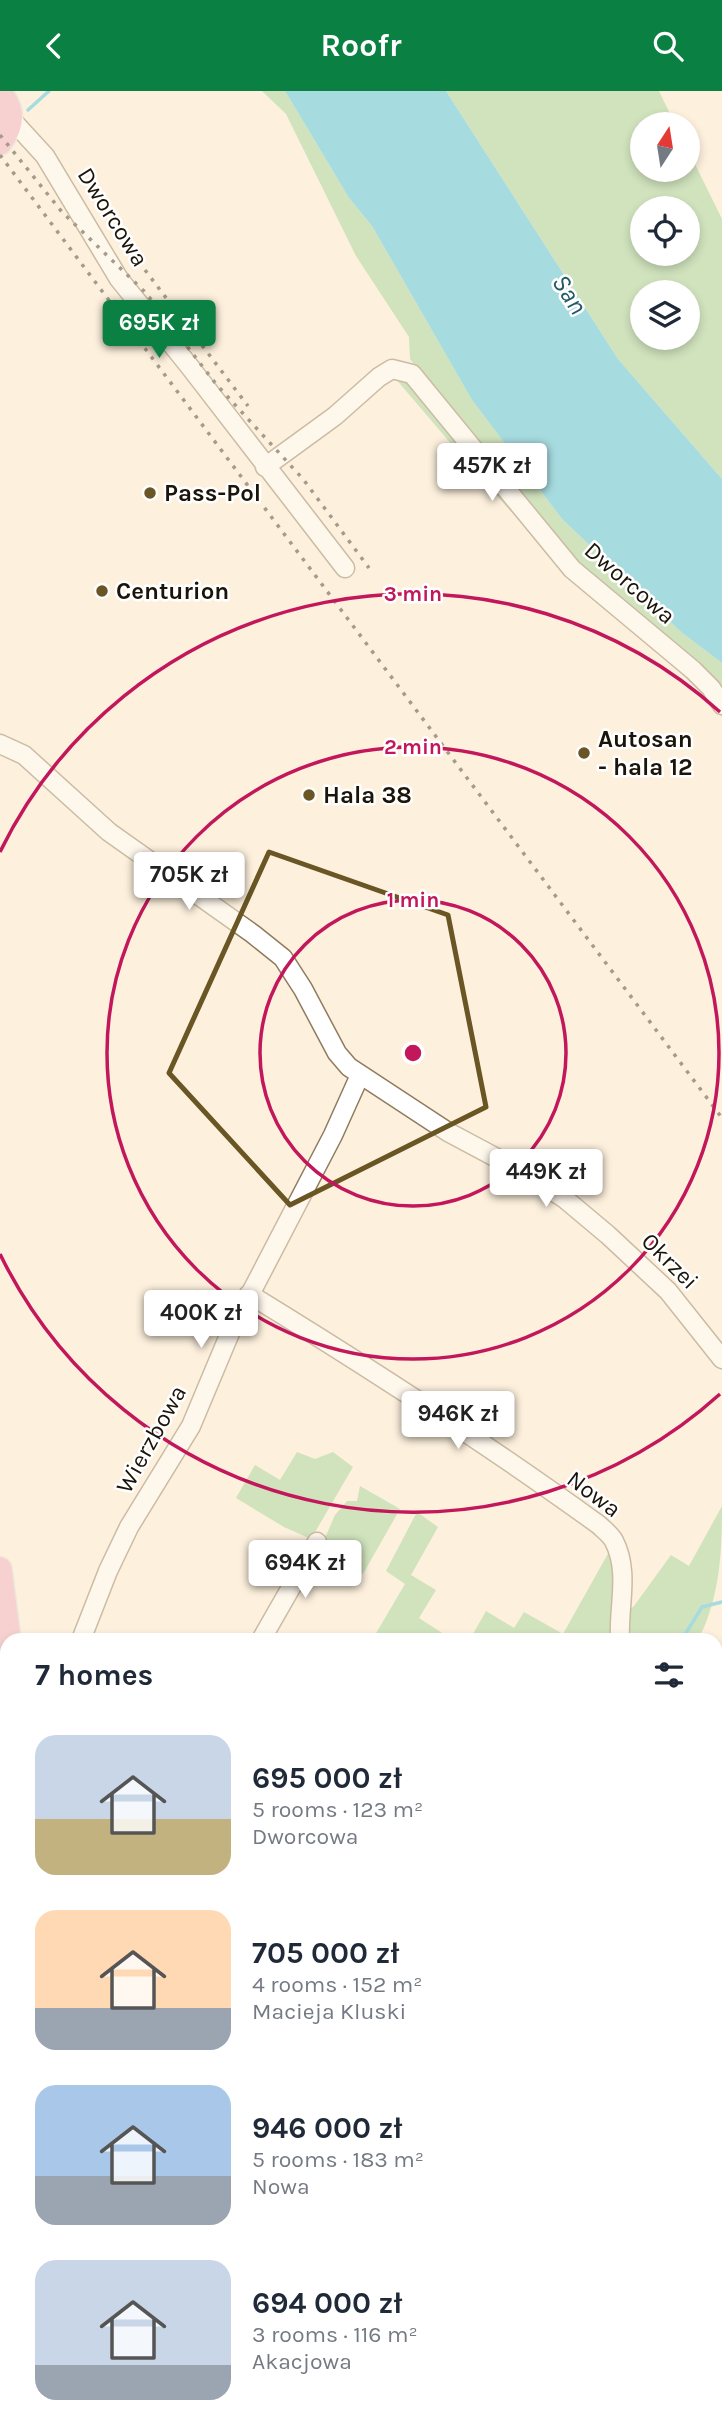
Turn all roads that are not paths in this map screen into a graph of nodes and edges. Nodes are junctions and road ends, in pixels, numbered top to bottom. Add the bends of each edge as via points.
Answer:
1 (0, 92) edge
2 (12, 120) junction
3 (0, 143) edge
4 (265, 467) junction
5 (345, 568) dead end
6 (722, 705) edge
7 (0, 744) edge
8 (360, 1075) junction
9 (249, 1294) junction
10 (722, 1359) edge
11 (317, 1542) dead end
12 (0, 1569) edge
13 (8, 1633) edge
14 (84, 1633) edge
15 (265, 1633) edge
16 (620, 1633) edge

1 - 2 main road, Dworcowa via 9,104
2 - 3 main road
2 - 4 street, Dworcowa via 45,156 119,279
4 - 5 street, Dworcowa
4 - 6 street, Dworcowa via 379,377 392,369 412,374 572,569 693,670
7 - 8 street, Okrzei via 24,755 110,832 283,958 337,1053
8 - 9 street, Wierzbowa
8 - 10 street, Okrzei via 565,1199 668,1291
9 - 14 street, Wierzbowa via 191,1426 124,1538
9 - 16 street, Nowa via 599,1525 613,1540 621,1564
11 - 15 street
12 - 13 main road

